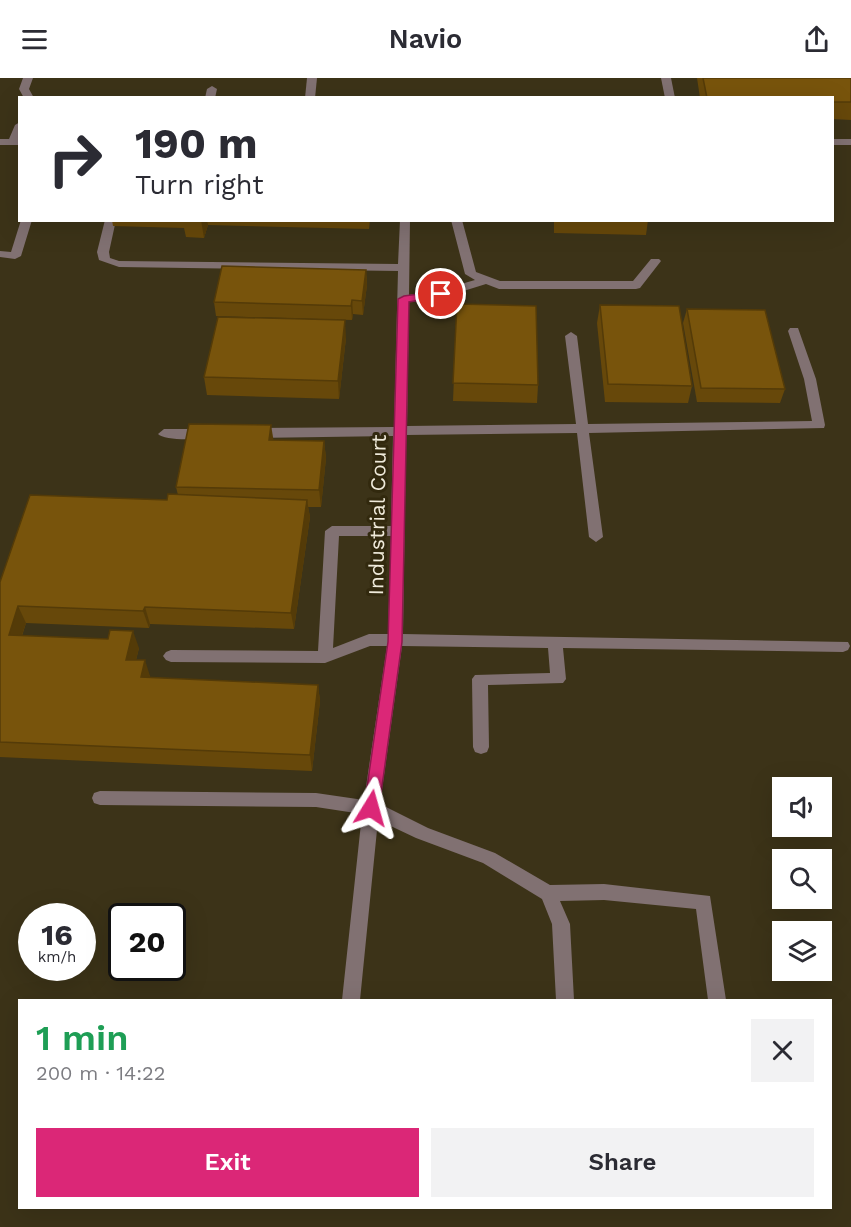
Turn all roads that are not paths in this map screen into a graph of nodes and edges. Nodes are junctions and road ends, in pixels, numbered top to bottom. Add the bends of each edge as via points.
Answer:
1 (28, 78) edge
2 (312, 78) edge
3 (666, 78) edge
4 (27, 96) edge
5 (310, 96) edge
6 (670, 96) edge
7 (0, 142) edge
8 (16, 142) edge
9 (834, 142) edge
10 (851, 142) edge
11 (26, 222) edge
12 (110, 222) edge
13 (405, 222) edge
14 (457, 222) edge
15 (0, 254) edge
16 (655, 261) dead end
17 (404, 267) junction
18 (487, 280) junction
19 (404, 299) junction
20 (794, 331) dead end
21 (571, 336) dead end
22 (583, 428) junction
23 (400, 433) junction
24 (164, 434) dead end
25 (398, 531) junction
26 (596, 537) dead end
27 (395, 642) junction
28 (555, 642) junction
29 (843, 646) dead end
30 (171, 656) dead end
31 (325, 657) junction
32 (481, 747) dead end
33 (100, 798) dead end
34 (371, 808) junction
35 (548, 893) junction
36 (351, 999) edge
37 (565, 999) edge
38 (717, 999) edge

1 - 4 lane via 24,89
2 - 5 lane
3 - 6 lane
7 - 8 lane
9 - 10 lane
11 - 15 lane via 15,256
12 - 17 lane via 103,252 105,261 119,264
13 - 17 lane, Industrial Court
14 - 18 lane via 471,274
16 - 18 lane via 636,285 499,285
17 - 19 lane, Industrial Court
18 - 19 lane via 441,294
19 - 23 lane, Industrial Court
20 - 22 lane via 810,379 819,425
21 - 22 lane
22 - 23 lane
22 - 26 lane
23 - 24 lane
23 - 25 lane, Industrial Court
25 - 27 lane, Industrial Court
25 - 31 lane via 332,531
27 - 28 lane
27 - 31 lane via 369,640
27 - 34 lane, Industrial Court
28 - 29 lane
28 - 32 lane via 558,679 480,680
30 - 31 lane
33 - 34 lane via 316,800
34 - 35 lane via 422,833 489,858
34 - 36 lane, Industrial Court
35 - 37 lane via 561,924
35 - 38 lane via 604,892 704,902

